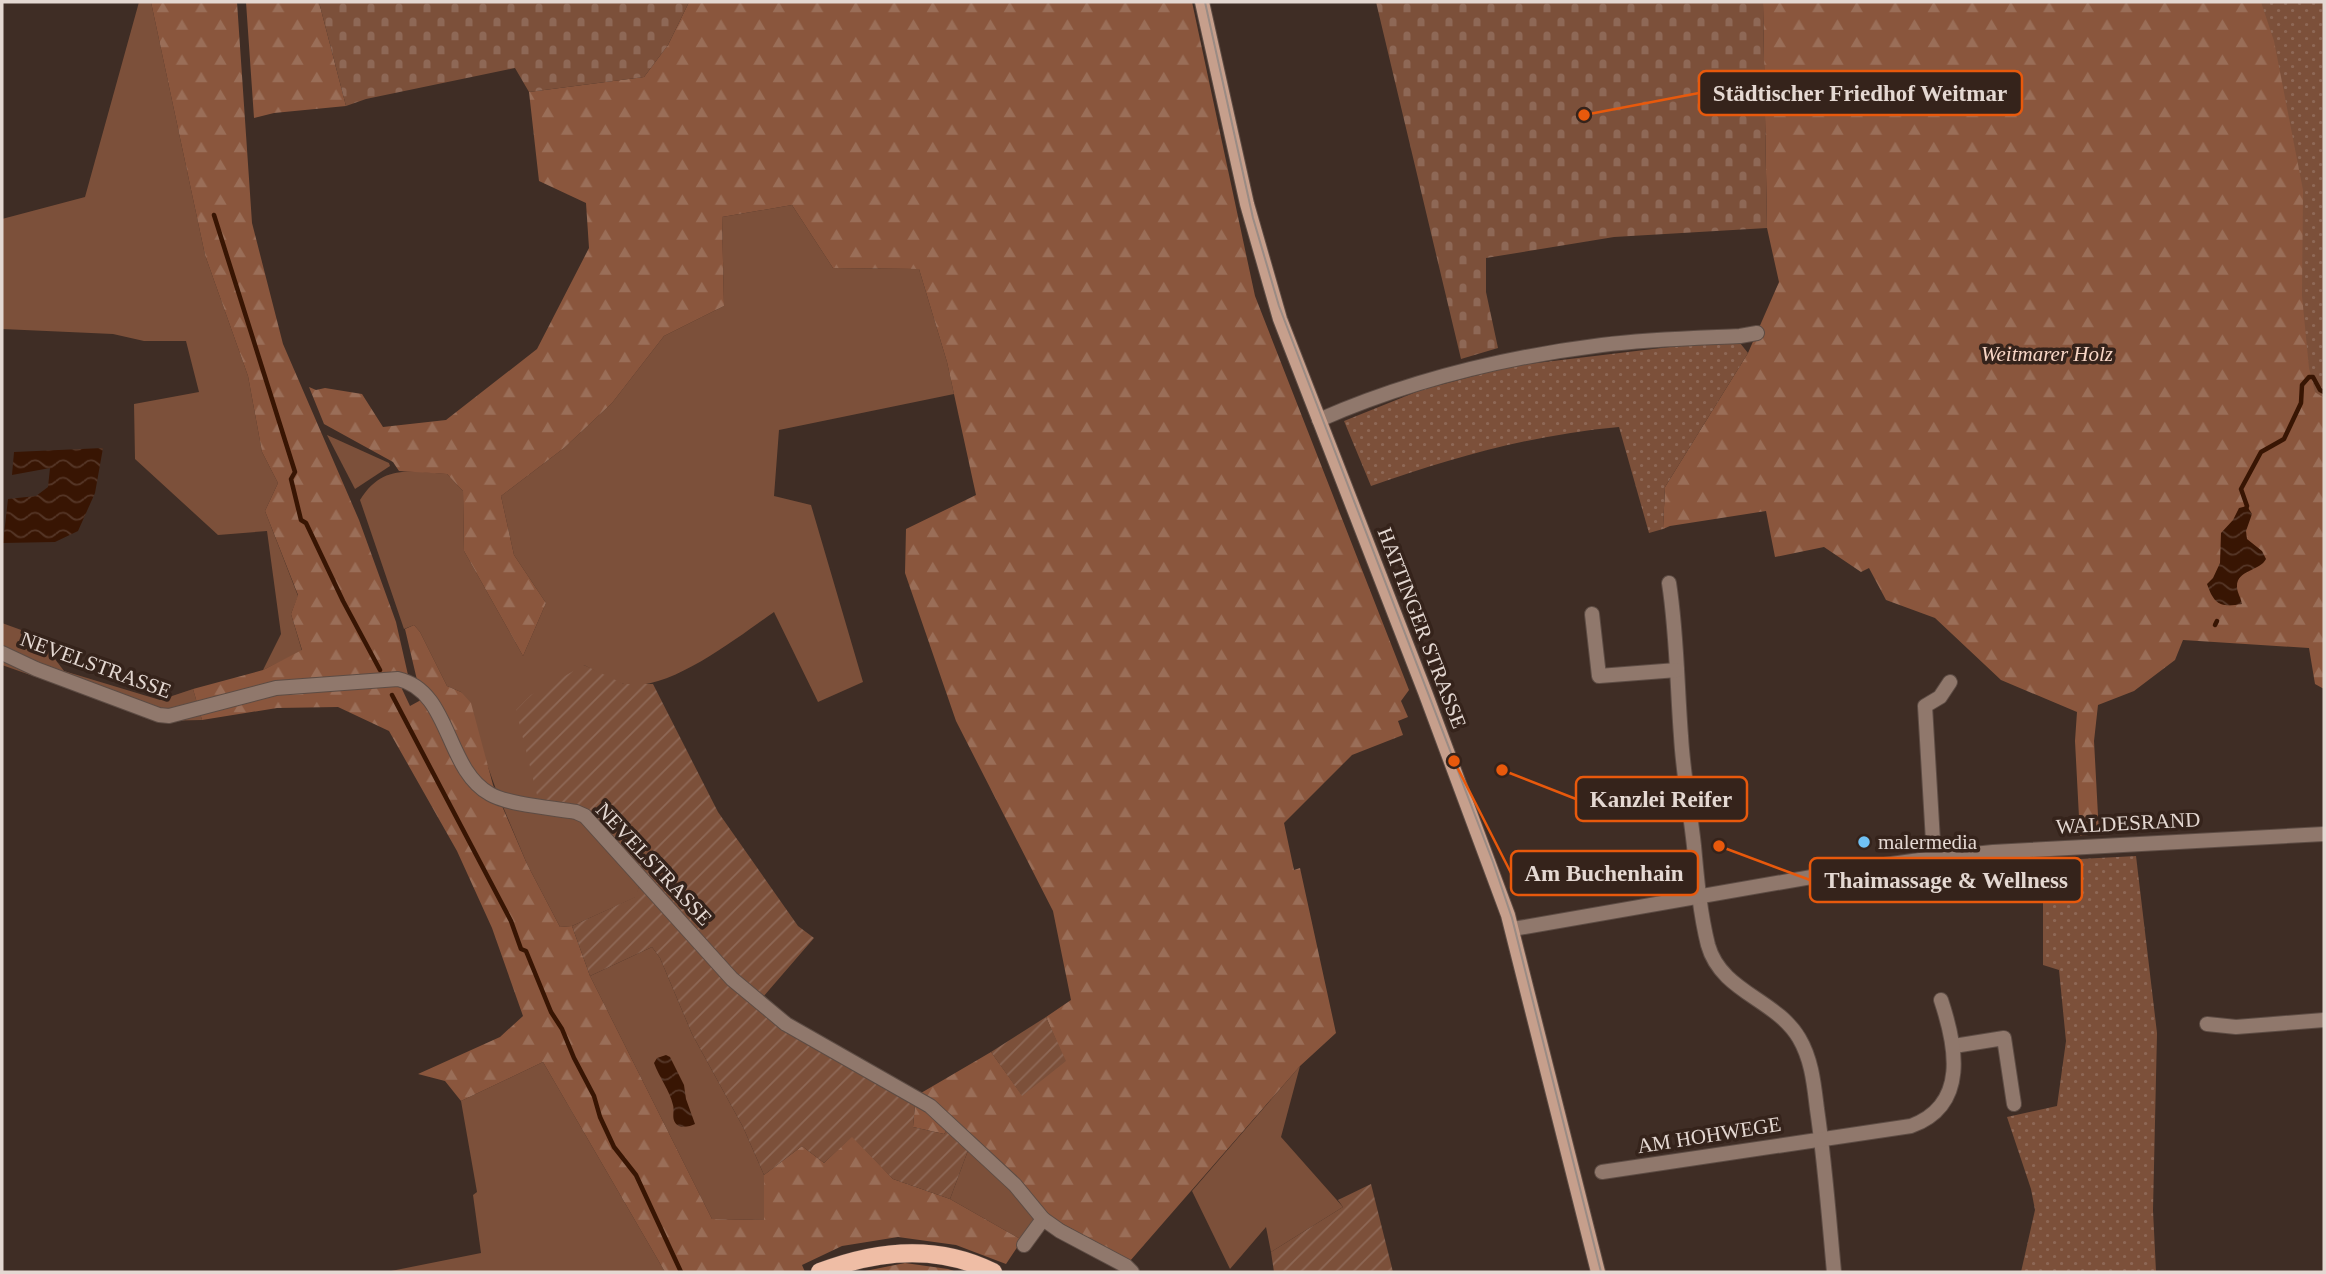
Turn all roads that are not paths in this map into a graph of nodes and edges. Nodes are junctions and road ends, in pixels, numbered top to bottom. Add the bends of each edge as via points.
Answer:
1 (1202, 2) edge
2 (1757, 332) dead end
3 (1319, 420) junction
4 (1668, 583) dead end
5 (1592, 614) dead end
6 (2, 653) edge
7 (1677, 670) junction
8 (1950, 682) dead end
9 (2324, 834) edge
10 (1934, 858) junction
11 (1699, 897) junction
12 (1513, 929) junction
13 (1941, 999) dead end
14 (2324, 1020) edge
15 (2207, 1024) dead end
16 (1954, 1046) junction
17 (2014, 1104) dead end
18 (1822, 1139) junction
19 (1602, 1172) dead end
20 (1043, 1219) junction
21 (1024, 1245) dead end
22 (820, 1272) edge
23 (993, 1272) edge
24 (1132, 1272) edge
25 (1598, 1272) edge
26 (1834, 1272) edge

1 - 3 main road, HATTINGER STRASSE via 1258,247
2 - 3 street via 1537,354 1410,387
3 - 12 main road, HATTINGER STRASSE
4 - 7 street
5 - 7 street via 1599,677
6 - 20 street, NEVELSTRASSE via 169,716 276,688 398,679 410,683 428,696 480,788 505,800 584,816 732,979 786,1024 930,1106 1015,1185
7 - 11 street
8 - 10 street via 1940,697 1925,706
9 - 10 street, WALDESRAND
10 - 11 street, WALDESRAND
11 - 12 street, WALDESRAND
11 - 18 street via 1709,947 1722,972 1781,1016 1799,1039 1812,1072
12 - 25 main road, HATTINGER STRASSE
13 - 16 street, AM HOHWEGE
14 - 15 street via 2236,1027
16 - 17 street via 2004,1038
16 - 18 street, AM HOHWEGE via 1950,1087 1927,1119 1911,1126
18 - 19 street, AM HOHWEGE
18 - 26 street
20 - 21 street
20 - 24 street, NEVELSTRASSE
22 - 23 main road via 867,1257 909,1252 953,1257

